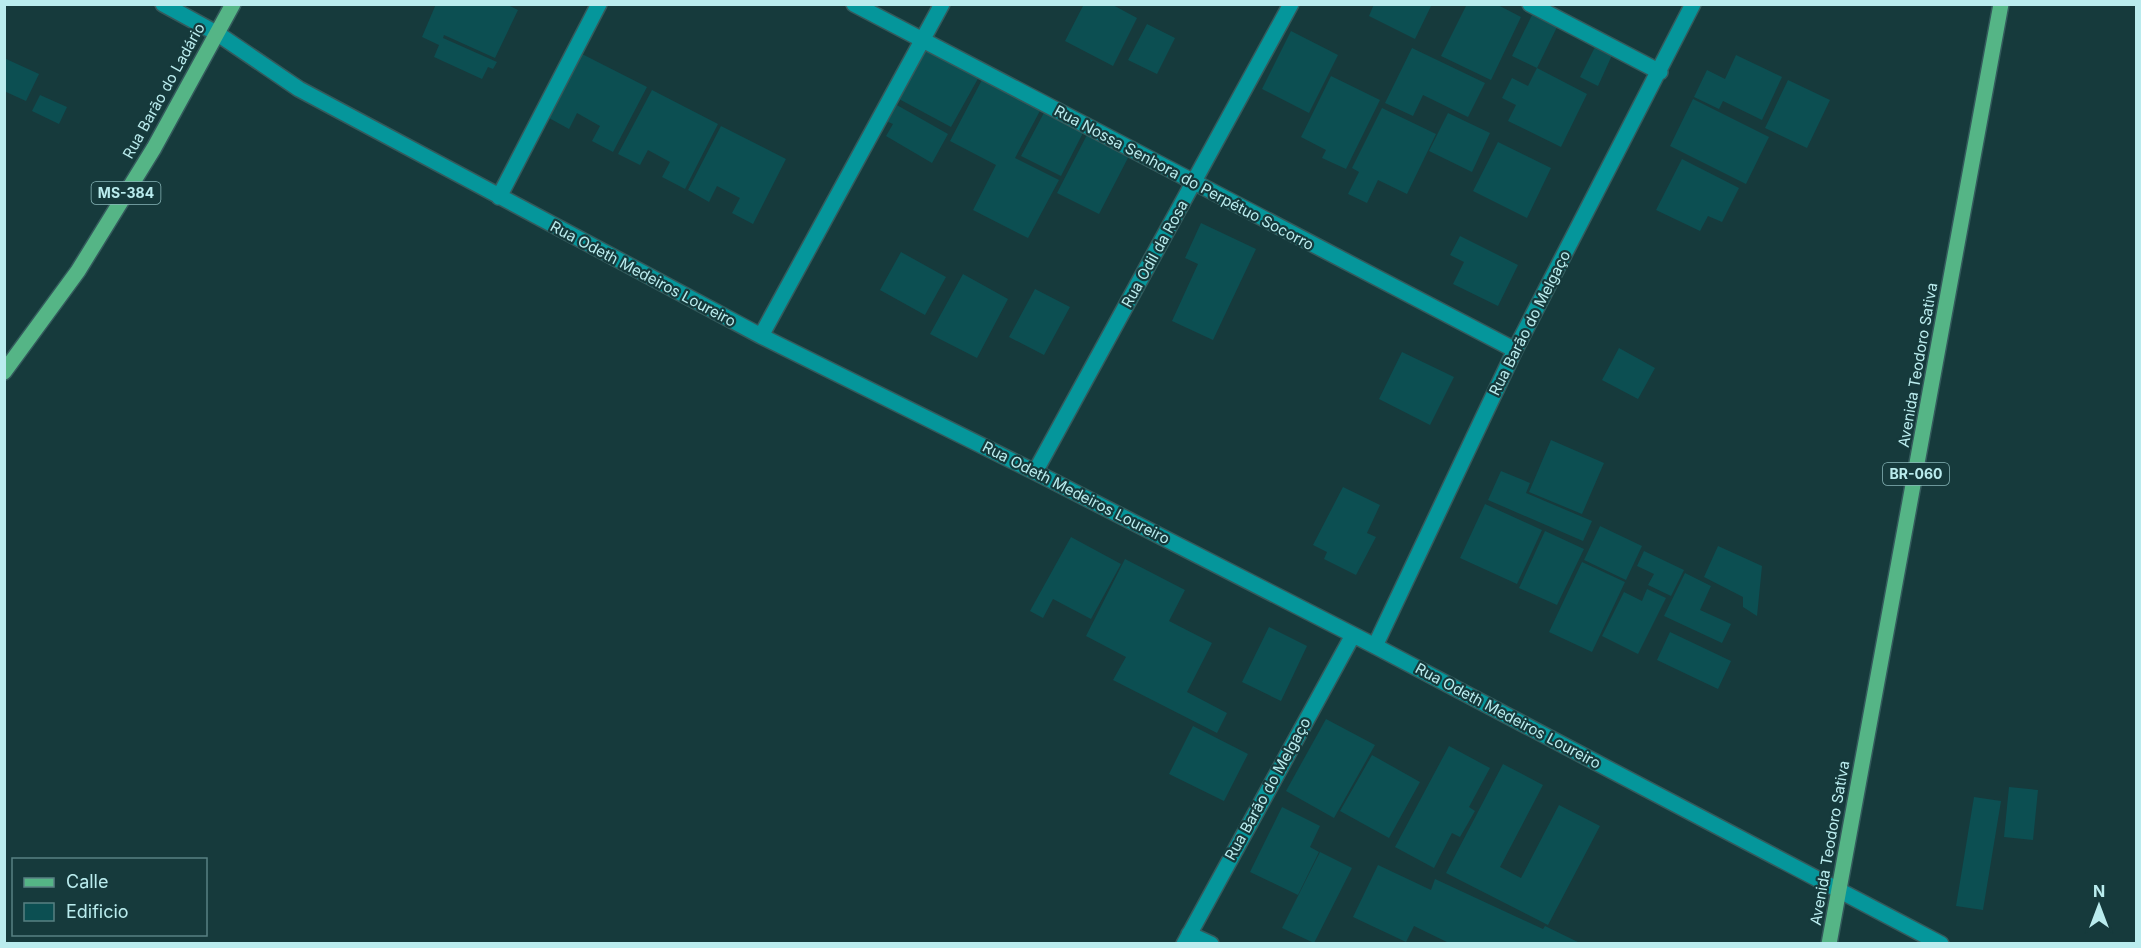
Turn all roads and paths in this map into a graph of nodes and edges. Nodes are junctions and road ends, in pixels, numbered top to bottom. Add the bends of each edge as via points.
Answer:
1 (163, 4) edge
2 (233, 4) edge
3 (599, 4) edge
4 (854, 4) edge
5 (942, 4) edge
6 (1291, 4) edge
7 (1530, 4) edge
8 (1693, 4) edge
9 (2001, 4) edge
10 (218, 34) junction
11 (924, 40) junction
12 (1660, 72) junction
13 (1194, 183) junction
14 (499, 197) junction
15 (761, 336) junction
16 (1515, 350) junction
17 (4, 372) edge
18 (1035, 472) junction
19 (1353, 635) junction
20 (1375, 646) junction
21 (1839, 890) junction
22 (1186, 939) edge
23 (1211, 944) edge
24 (1829, 944) edge
25 (1941, 944) edge

1 - 10 street, Rua Odeth Medeiros Loureiro
2 - 10 main road, Rua Barão do Ladário / MS-384
3 - 14 street
4 - 11 street, Rua Nossa Senhora do Perpétuo Socorro
5 - 11 street
6 - 13 street, Rua Odil da Rosa
7 - 12 street
8 - 12 street, Rua Barão do Melgaço
9 - 21 main road, Avenida Teodoro Sativa / BR-060
10 - 14 street, Rua Odeth Medeiros Loureiro via 299,89
10 - 17 main road, Rua Barão do Ladário / MS-384 via 154,148 78,270
11 - 13 street, Rua Nossa Senhora do Perpétuo Socorro
11 - 15 street
12 - 16 street, Rua Barão do Melgaço
13 - 16 street, Rua Nossa Senhora do Perpétuo Socorro
13 - 18 street, Rua Odil da Rosa
14 - 15 street, Rua Odeth Medeiros Loureiro
15 - 18 street, Rua Odeth Medeiros Loureiro
16 - 20 street, Rua Barão do Melgaço
18 - 19 street, Rua Odeth Medeiros Loureiro
19 - 20 street, Rua Odeth Medeiros Loureiro
19 - 22 street, Rua Barão do Melgaço
20 - 21 street, Rua Odeth Medeiros Loureiro
21 - 24 main road, Avenida Teodoro Sativa / BR-060
21 - 25 street, Rua Odeth Medeiros Loureiro
22 - 23 street

